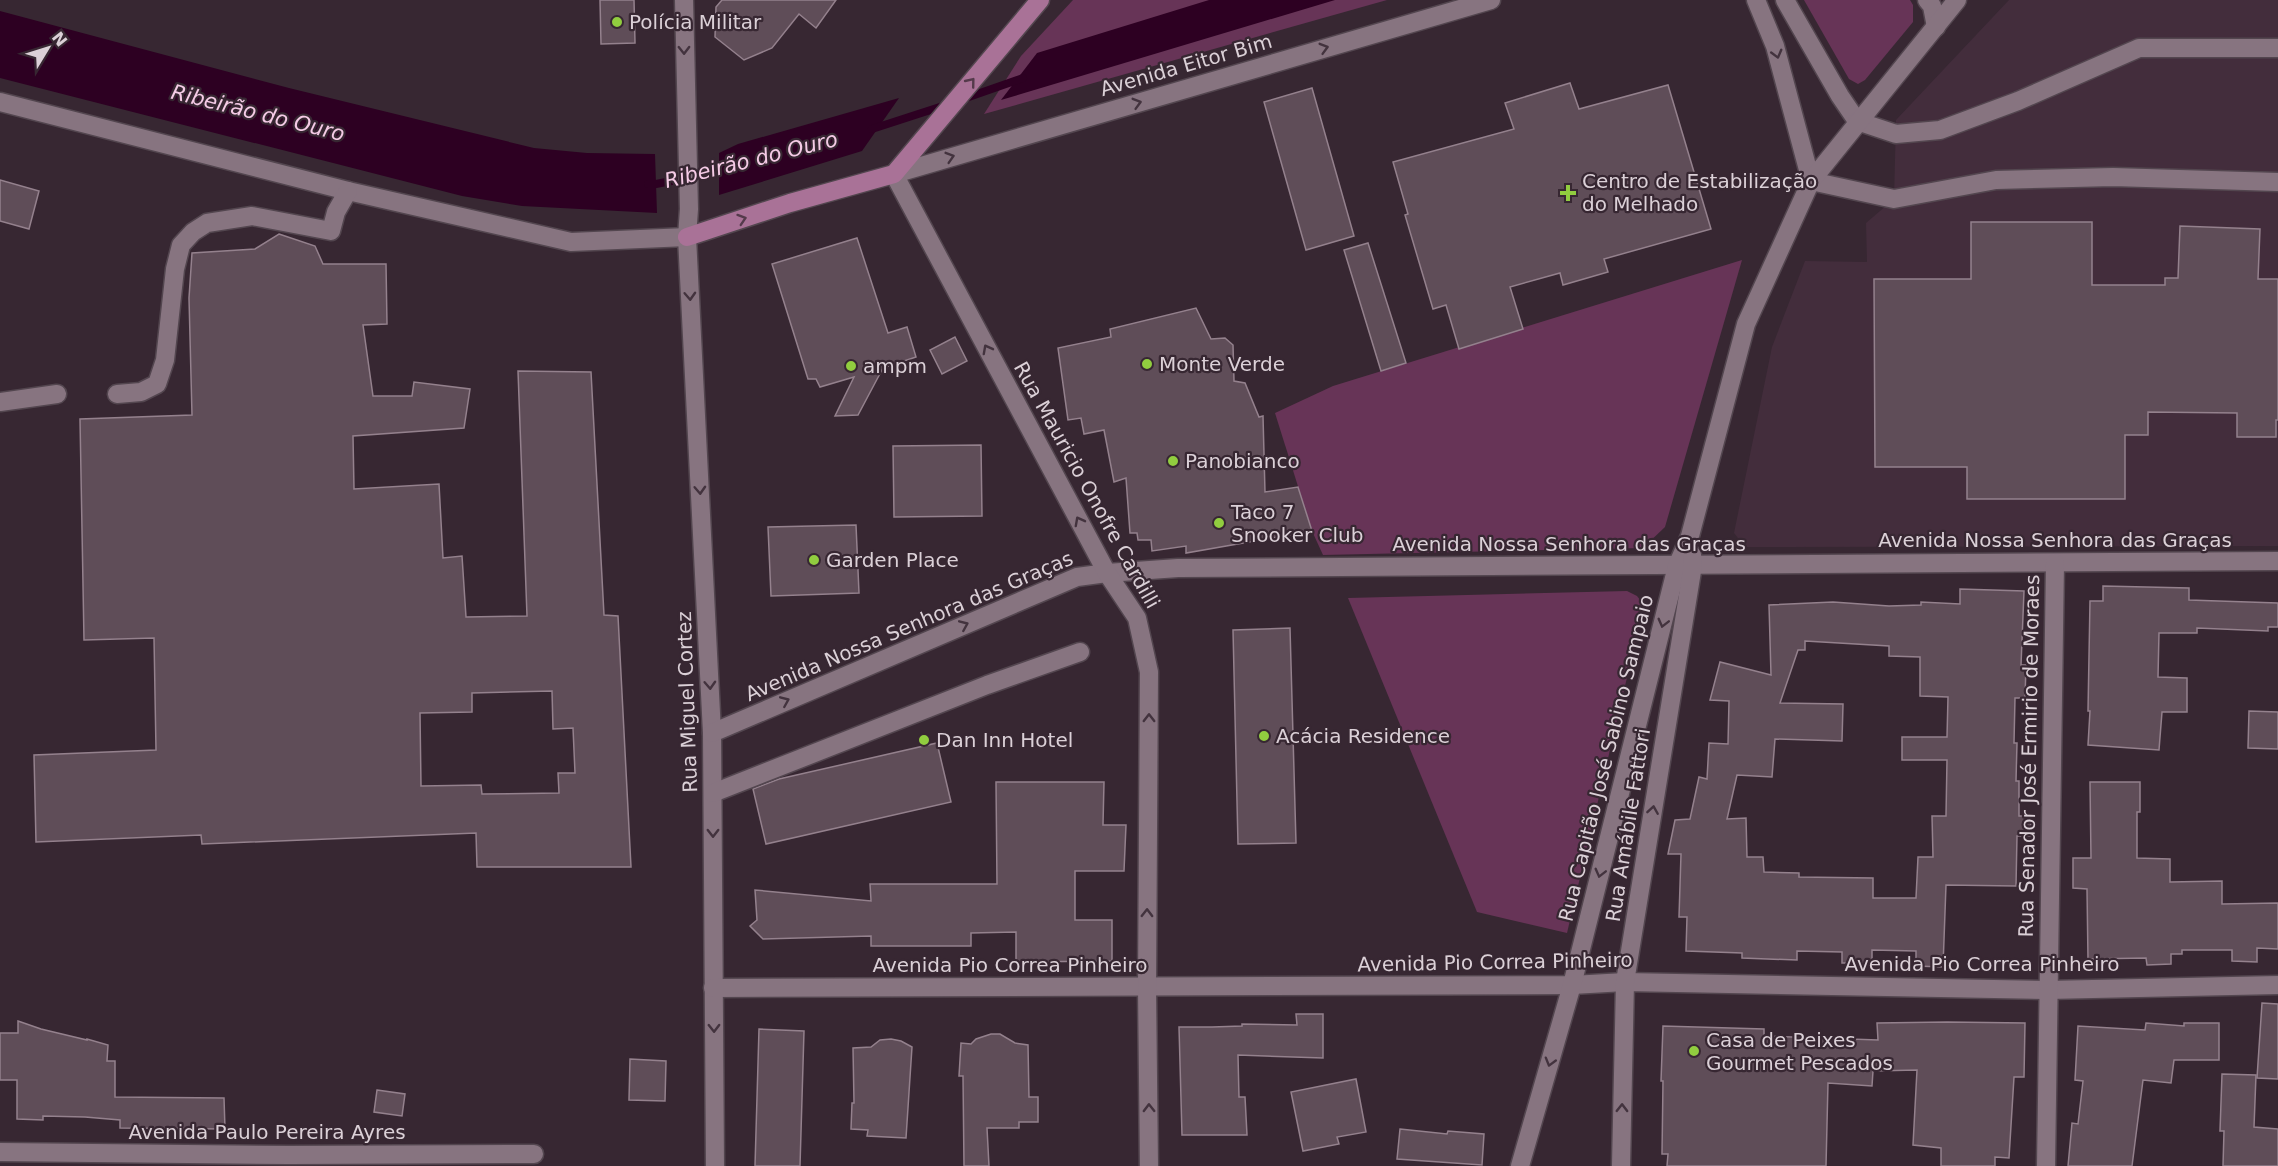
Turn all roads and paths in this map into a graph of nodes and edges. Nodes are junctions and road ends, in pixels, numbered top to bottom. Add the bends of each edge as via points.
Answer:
1 (684, 0) edge
2 (1040, 0) edge
3 (1491, 0) edge
4 (1756, 0) edge
5 (1785, 0) edge
6 (1927, 0) edge
7 (1957, 0) edge
8 (1936, 27) junction
9 (2278, 48) edge
10 (0, 102) edge
11 (1857, 121) junction
12 (894, 174) junction
13 (1811, 181) junction
14 (2278, 182) edge
15 (348, 191) junction
16 (687, 237) junction
17 (57, 394) dead end
18 (117, 394) dead end
19 (0, 402) edge
20 (2278, 561) edge
21 (2055, 563) junction
22 (1685, 566) junction
23 (1107, 573) junction
24 (1080, 652) dead end
25 (712, 733) junction
26 (713, 793) junction
27 (1625, 982) junction
28 (1572, 985) junction
29 (2278, 985) edge
30 (713, 988) junction
31 (1146, 988) junction
32 (2047, 990) junction
33 (0, 1152) edge
34 (534, 1154) dead end
35 (288, 1161) edge
36 (715, 1166) edge
37 (1149, 1166) edge
38 (1520, 1166) edge
39 (1621, 1166) edge
40 (2046, 1166) edge

1 -> 16 street, Rua Miguel Cortez
12 -> 2 main road
12 -> 3 street, Avenida Eitor Bim
4 -> 13 street via 1775,46
5 - 11 street
6 - 8 street
7 - 8 street, Rua Capitão José Sabino Sampaio
8 - 11 street, Rua Capitão José Sabino Sampaio
9 - 11 street via 2139,48 1940,130 1896,134
10 - 15 street
11 - 13 street, Rua Capitão José Sabino Sampaio
16 -> 12 main road
23 -> 12 street, Rua Mauricio Onofre Cardilli
13 - 14 street via 1894,199 1996,180 2113,177
13 - 22 street, Rua Capitão José Sabino Sampaio via 1746,324
15 - 16 street via 571,242
15 - 18 street via 336,212 332,231 252,216 207,223 193,232 181,245 175,269 165,360 157,384 141,392
16 -> 25 street, Rua Miguel Cortez
17 - 19 street
20 - 21 street, Avenida Nossa Senhora das Graças
21 - 22 street, Avenida Nossa Senhora das Graças
21 - 32 street, Rua Senador José Ermirio de Moraes
22 - 23 street, Avenida Nossa Senhora das Graças via 1190,568
27 -> 22 street, Rua Amábile Fattori
22 -> 28 street, Rua Capitão José Sabino Sampaio
25 -> 23 street, Avenida Nossa Senhora das Graças via 1077,577
31 -> 23 street, Rua Mauricio Onofre Cardilli via 1149,672 1137,618
24 - 26 street
25 - 26 street, Rua Miguel Cortez
26 -> 30 street, Rua Miguel Cortez
27 - 28 street, Avenida Pio Correa Pinheiro
27 - 32 street, Avenida Pio Correa Pinheiro
39 -> 27 street, Rua Amábile Fattori
28 - 31 street, Avenida Pio Correa Pinheiro
28 -> 38 street, Rua Capitão José Sabino Sampaio
29 - 32 street, Avenida Pio Correa Pinheiro
30 - 31 street, Avenida Pio Correa Pinheiro
30 -> 36 street, Rua Miguel Cortez
37 -> 31 street, Rua Mauricio Onofre Cardilli
32 - 40 street, Rua Senador José Ermirio de Moraes
33 - 35 street, Avenida Paulo Pereira Ayres
34 - 35 street, Avenida Paulo Pereira Ayres

